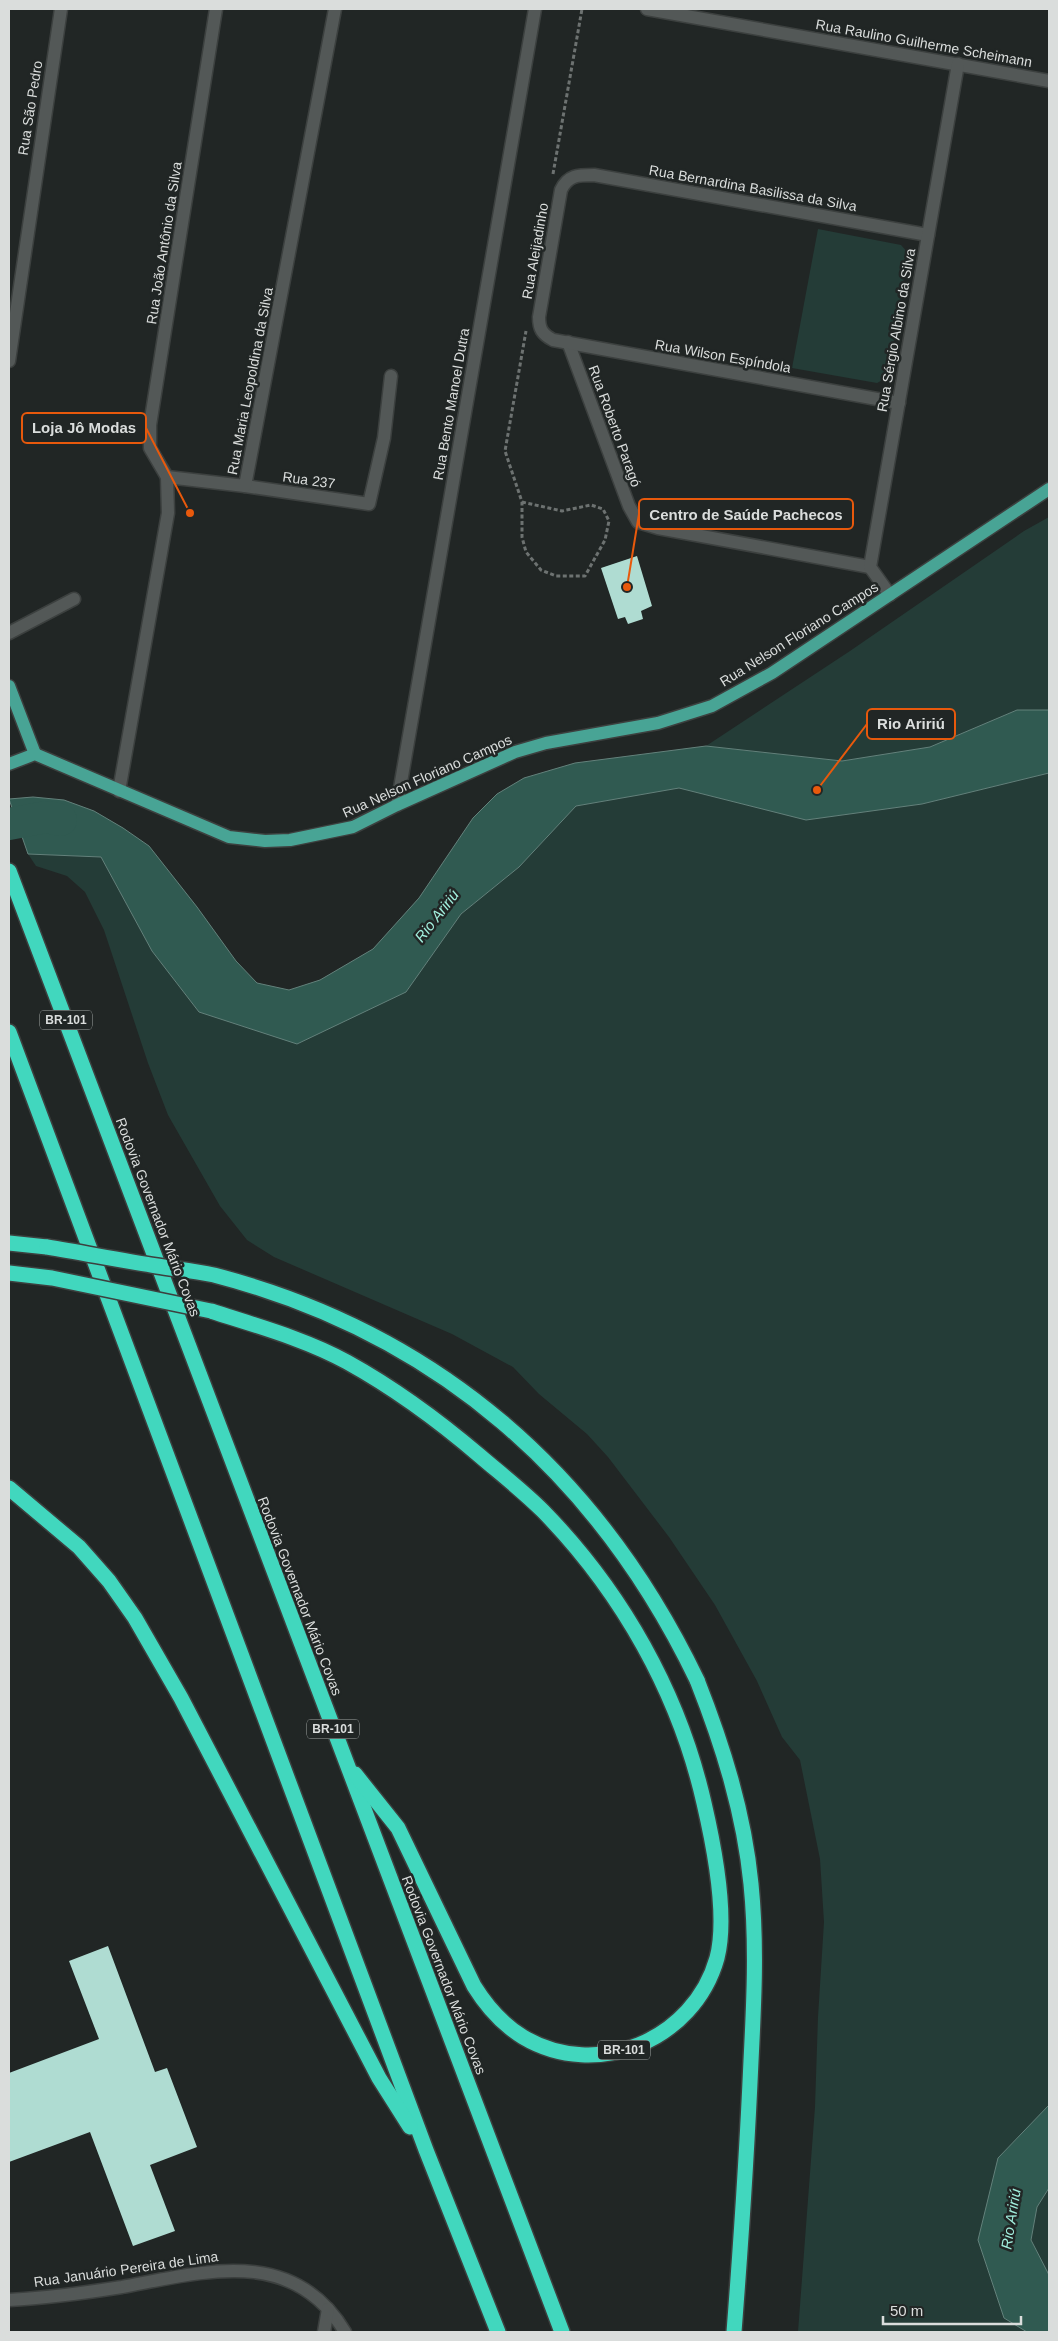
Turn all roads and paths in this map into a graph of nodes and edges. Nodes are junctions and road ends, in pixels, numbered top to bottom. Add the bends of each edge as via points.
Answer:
1 (61, 9) edge
2 (216, 9) edge
3 (336, 9) edge
4 (535, 9) edge
5 (647, 9) edge
6 (958, 64) junction
7 (1049, 81) edge
8 (572, 176) joint
9 (928, 235) junction
10 (544, 334) joint
11 (568, 342) junction
12 (9, 361) edge
13 (391, 376) dead end
14 (899, 403) junction
15 (504, 451) dead end
16 (167, 477) junction
17 (245, 486) junction
18 (1049, 489) edge
19 (522, 502) junction
20 (870, 567) junction
21 (890, 595) junction
22 (74, 599) dead end
23 (9, 633) edge
24 (9, 686) edge
25 (35, 754) junction
26 (9, 764) edge
27 (119, 791) junction
28 (397, 805) junction
29 (9, 871) edge
30 (9, 1032) edge
31 (9, 1243) edge
32 (9, 1273) edge
33 (9, 1488) edge
34 (346, 1763) junction
35 (426, 2150) junction
36 (9, 2300) edge
37 (328, 2309) junction
38 (324, 2332) edge
39 (345, 2332) edge
40 (498, 2332) edge
41 (562, 2332) edge
42 (734, 2332) edge

1 - 12 street, Rua São Pedro
2 - 16 street, Rua João Antônio da Silva via 150,425 150,448
3 - 17 street, Rua Maria Leopoldina da Silva
4 - 28 street, Rua Bento Manoel Dutra
5 - 6 street, Rua Raulino Guilherme Scheimann
6 - 7 street, Rua Raulino Guilherme Scheimann
6 - 9 street, Rua Sérgio Albino da Silva
8 - 9 street, Rua Bernardina Basilissa da Silva via 594,175
8 - 10 street, Rua Aleijadinho via 560,190 539,317 539,326
9 - 14 street, Rua Sérgio Albino da Silva
10 - 11 street, Rua Wilson Espíndola via 553,340
11 - 14 street, Rua Wilson Espíndola
11 - 20 street, Rua Roberto Paragó via 629,506 638,522
13 - 17 street, Rua 237 via 384,438 368,504
14 - 20 street, Rua Sérgio Albino da Silva
15 - 19 path
16 - 17 street, Rua Maria Leopoldina da Silva
16 - 27 street via 168,513
18 - 21 main road, Rua Nelson Floriano Campos
19 - 19 path via 562,510 591,505 602,509 609,522 605,540 585,576 556,576 541,570 526,552 522,537
20 - 21 street
21 - 28 main road, Rua Nelson Floriano Campos via 772,673 710,707 658,723 546,743 515,752
22 - 23 street
24 - 25 main road
25 - 26 main road
25 - 27 main road, Rua Nelson Floriano Campos
27 - 28 main road, Rua Nelson Floriano Campos via 229,837 265,841 323,835 353,828
29 - 34 highway, Rodovia Governador Mário Covas / BR-101
30 - 35 highway
31 - 42 highway, bridge via 213,1275 312,1308 395,1348 435,1372 509,1427 575,1491 646,1586 679,1642 712,1719 737,1800 751,1882 755,1966 748,2134
32 - 34 highway, BR-101, bridge via 52,1278 212,1311 306,1343 346,1361 451,1431 542,1510 569,1539 617,1602 657,1671 700,1782 715,1861 721,1938 711,1974 692,2007 664,2032 630,2049 594,2055 558,2051 524,2038 495,2015 474,1986 398,1828
33 - 35 highway via 78,1547 109,1581 135,1618 181,1698 379,2078
34 - 41 highway, Rodovia Governador Mário Covas / BR-101
35 - 40 highway
36 - 37 street, Rua Januário Pereira de Lima via 85,2293 207,2271 240,2269 288,2280 312,2294
37 - 38 street
37 - 39 street, Rua Januário Pereira de Lima

